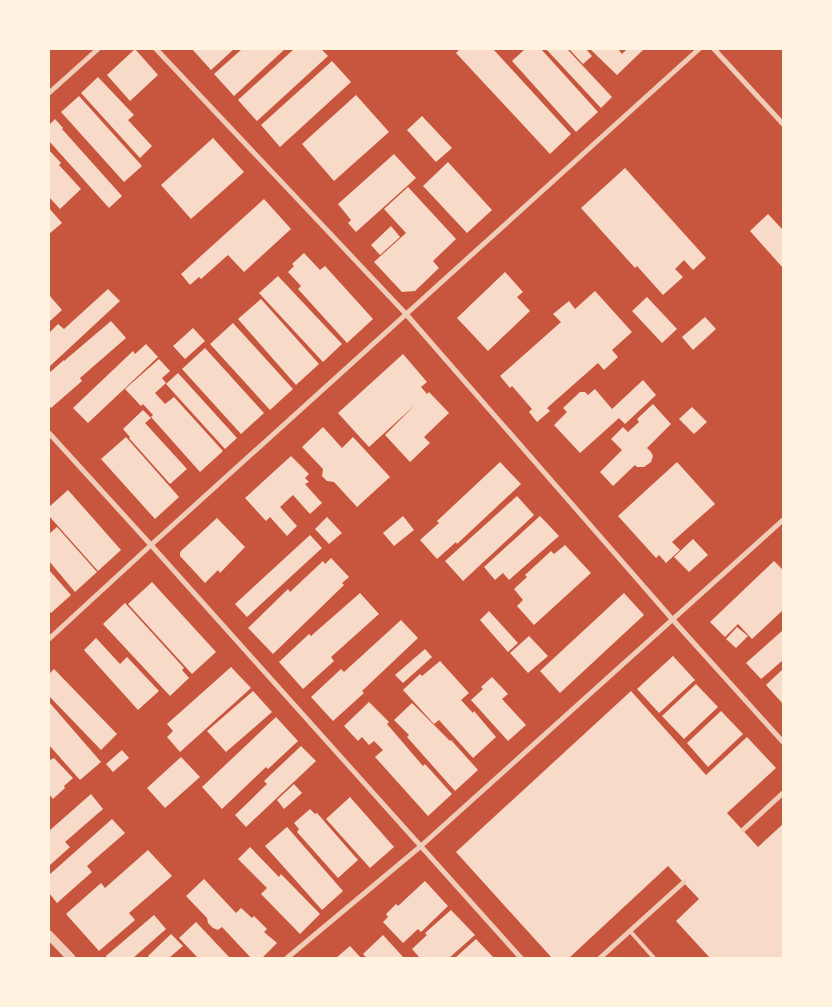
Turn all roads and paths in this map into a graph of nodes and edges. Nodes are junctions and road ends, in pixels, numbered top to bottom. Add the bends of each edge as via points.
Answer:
1 (98, 49) edge
2 (156, 49) edge
3 (698, 49) edge
4 (714, 49) edge
5 (49, 93) edge
6 (783, 124) edge
7 (406, 314) junction
8 (49, 433) edge
9 (783, 520) edge
10 (151, 545) junction
11 (673, 620) junction
12 (49, 639) edge
13 (783, 742) edge
14 (783, 793) edge
15 (743, 830) dead end
16 (421, 846) junction
17 (684, 882) dead end
18 (630, 931) junction
19 (49, 935) edge
20 (71, 958) edge
21 (287, 958) edge
22 (520, 958) edge
23 (600, 958) edge
24 (654, 958) edge

1 - 5 street
2 - 7 street
3 - 7 street
4 - 6 street
7 - 10 street
7 - 11 street
8 - 10 street
9 - 11 street
10 - 12 street
10 - 16 street
11 - 13 street
11 - 16 street
14 - 15 street
16 - 21 street
16 - 22 street
17 - 18 street
18 - 23 street
18 - 24 lane
19 - 20 street

